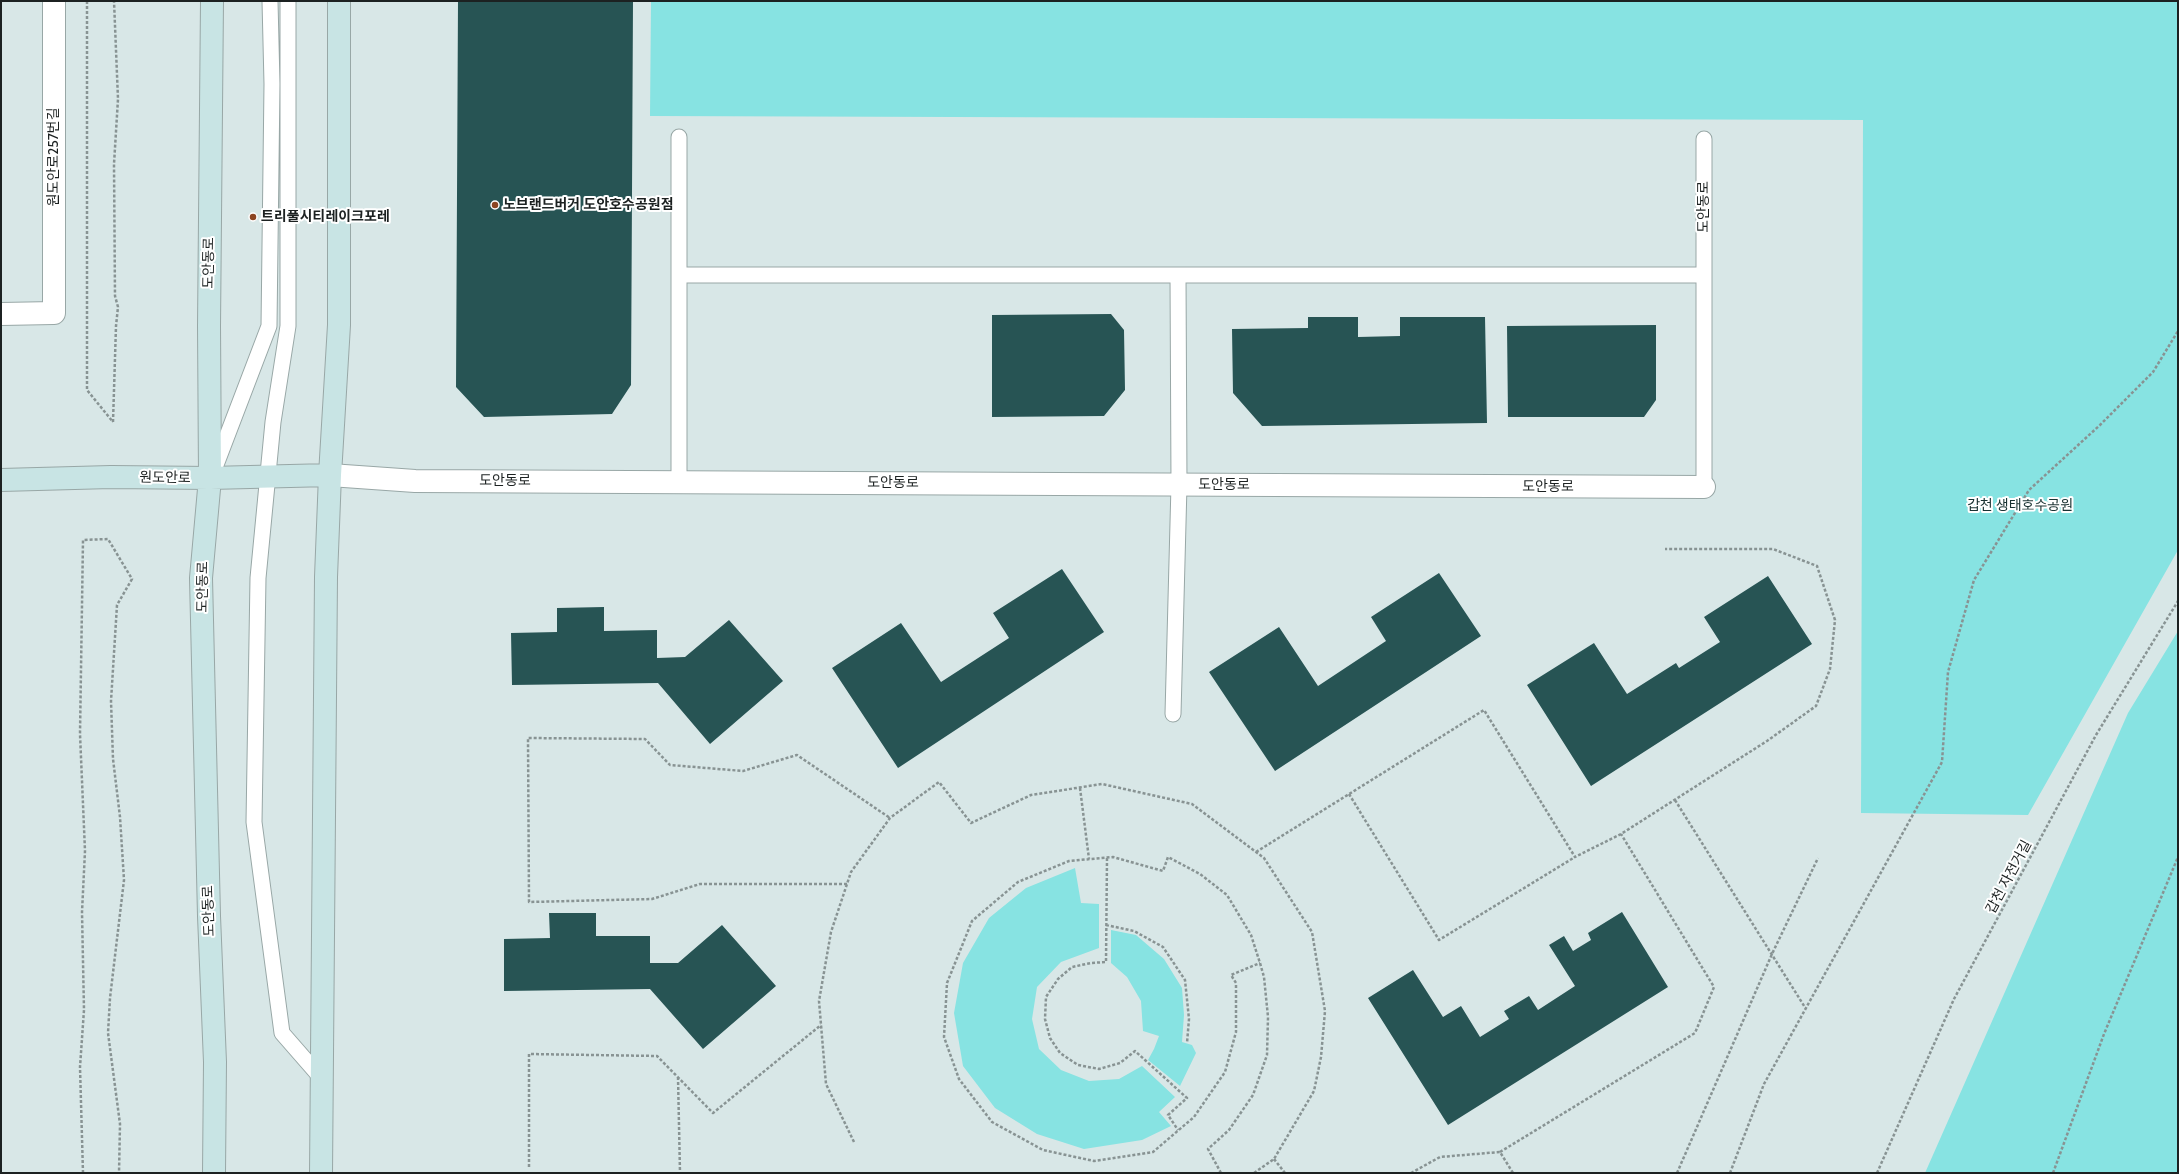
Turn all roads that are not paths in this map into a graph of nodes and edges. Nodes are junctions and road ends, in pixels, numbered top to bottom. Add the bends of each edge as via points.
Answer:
1 (54, 1) edge
2 (212, 1) edge
3 (270, 1) edge
4 (288, 1) edge
5 (339, 1) edge
6 (680, 137) dead end
7 (1704, 139) dead end
8 (680, 275) junction
9 (1178, 275) junction
10 (1704, 275) junction
11 (1, 314) edge
12 (330, 475) junction
13 (269, 477) junction
14 (210, 478) junction
15 (1, 480) edge
16 (680, 482) junction
17 (1179, 484) junction
18 (1704, 487) joint
19 (1172, 714) dead end
20 (323, 1080) junction
21 (214, 1173) edge
22 (321, 1173) edge

1 - 11 street, 원도안로257번길 via 54,313
2 - 14 main road, 도안동로
3 - 14 lane via 270,326
4 - 13 lane via 288,326 273,422
5 - 12 main road via 339,325
6 - 8 lane
7 - 10 lane, 도안동로
8 - 9 lane
8 - 16 lane
9 - 10 lane
9 - 17 lane, 도안동로
10 - 18 lane, 도안동로
12 - 13 main road, 원도안로
12 - 16 street, 도안동로 via 415,481
12 - 20 main road via 324,686
13 - 14 main road, 원도안로
13 - 20 lane via 256,605 254,822 282,1033
14 - 15 main road, 원도안로
14 - 21 main road, 도안동로 via 201,578 215,1062
16 - 17 street, 도안동로
17 - 18 street, 도안동로
17 - 19 lane
20 - 22 main road

